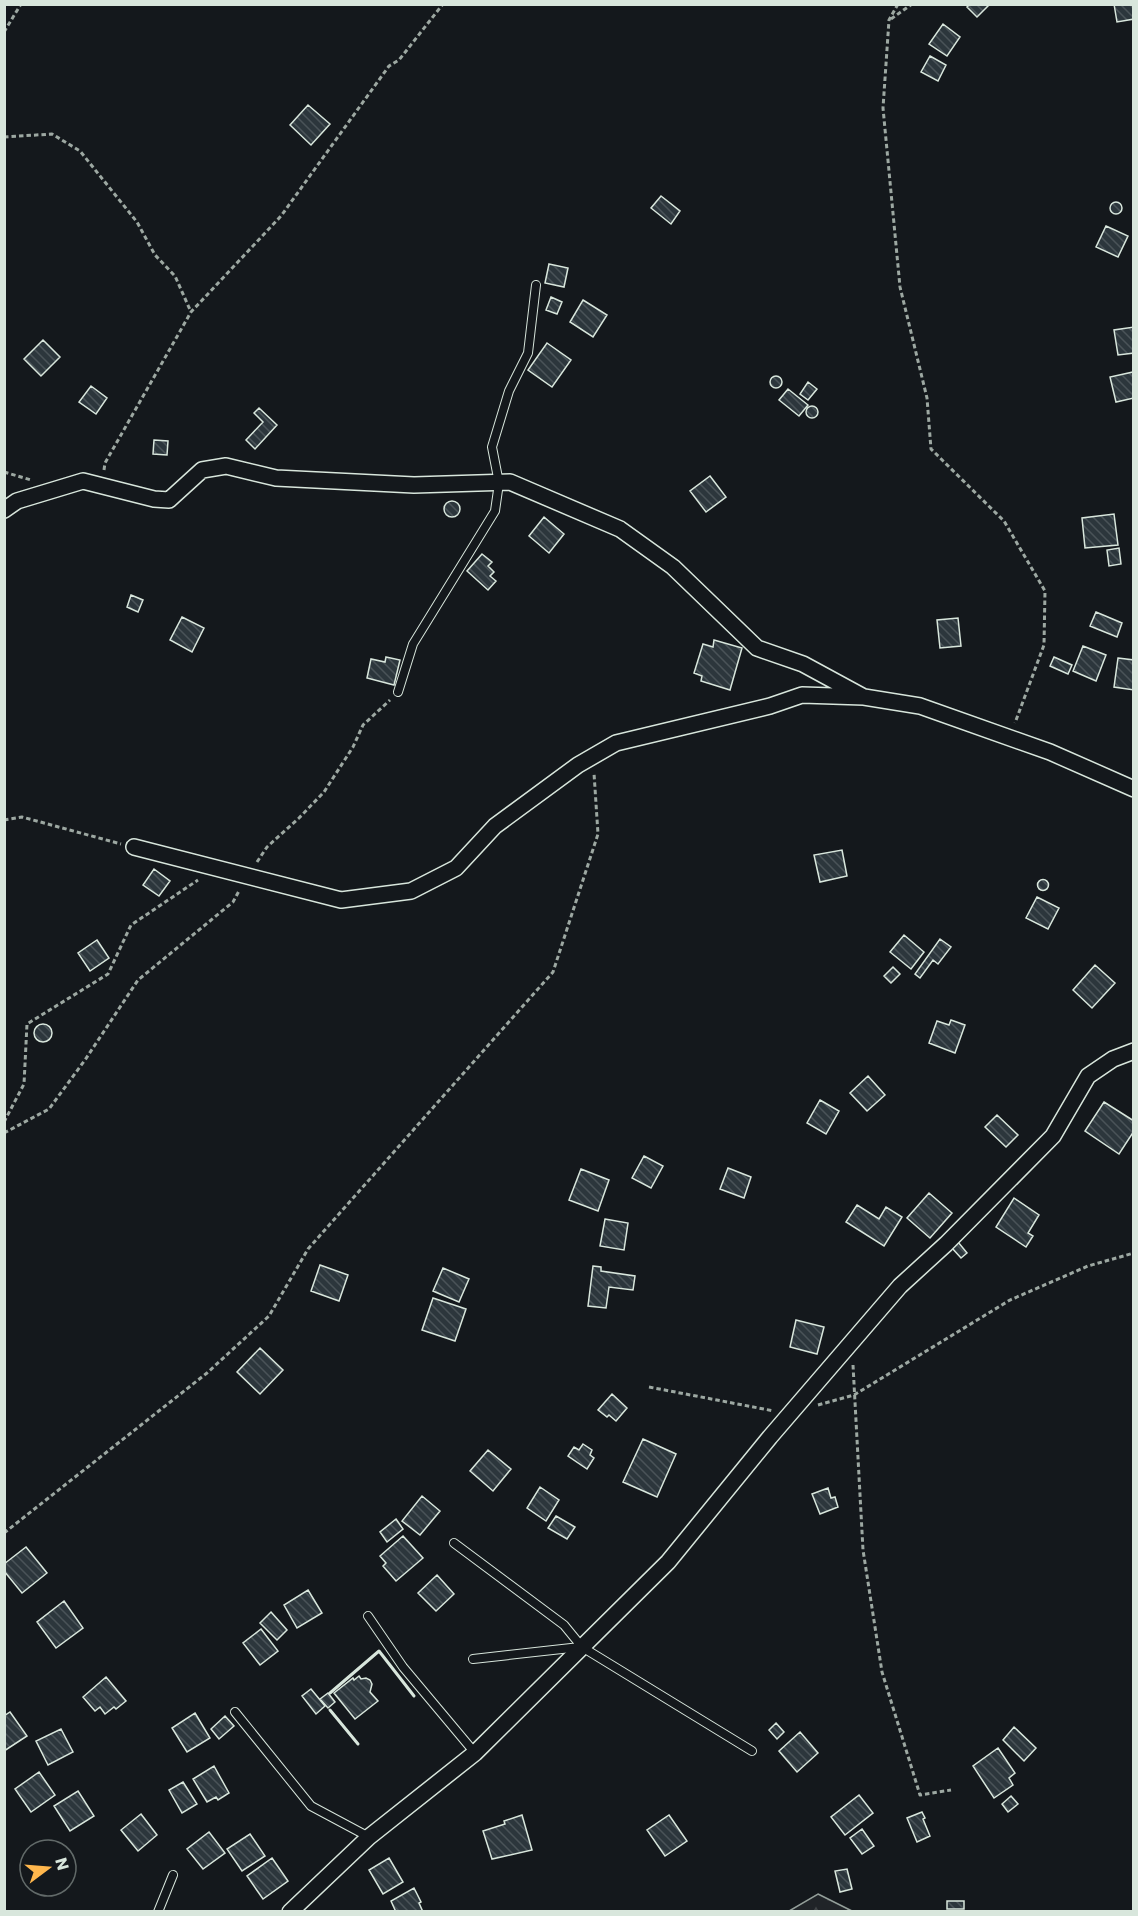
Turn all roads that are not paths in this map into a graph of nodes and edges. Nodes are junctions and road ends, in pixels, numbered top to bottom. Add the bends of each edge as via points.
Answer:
1 (536, 285) dead end
2 (499, 483) junction
3 (4, 510) edge
4 (398, 692) road end
5 (864, 697) junction
6 (1134, 789) edge
7 (134, 847) road end
8 (1134, 1051) edge
9 (454, 1543) dead end
10 (368, 1616) dead end
11 (582, 1647) junction
12 (473, 1659) dead end
13 (235, 1712) dead end
14 (752, 1751) dead end
15 (475, 1753) junction
16 (369, 1838) junction
17 (173, 1875) dead end
18 (158, 1911) edge
19 (290, 1911) edge

1 - 2 lane via 528,353 509,391 492,447
2 - 3 street via 414,485 276,478 226,466 202,470 169,500 83,482 17,501
2 - 4 lane via 495,511 413,644
2 - 5 street via 510,483 620,529 673,567 757,648 803,664
5 - 6 street via 921,706 1050,752
5 - 7 street via 802,695 616,743 578,765 495,826 456,868 411,891 341,900
8 - 11 street via 1088,1076 1053,1136 900,1286 668,1562
9 - 11 lane via 564,1625
10 - 15 lane via 403,1667
11 - 12 lane
11 - 14 lane
11 - 15 street
13 - 16 lane via 311,1806
15 - 16 street
16 - 19 street
17 - 18 lane

